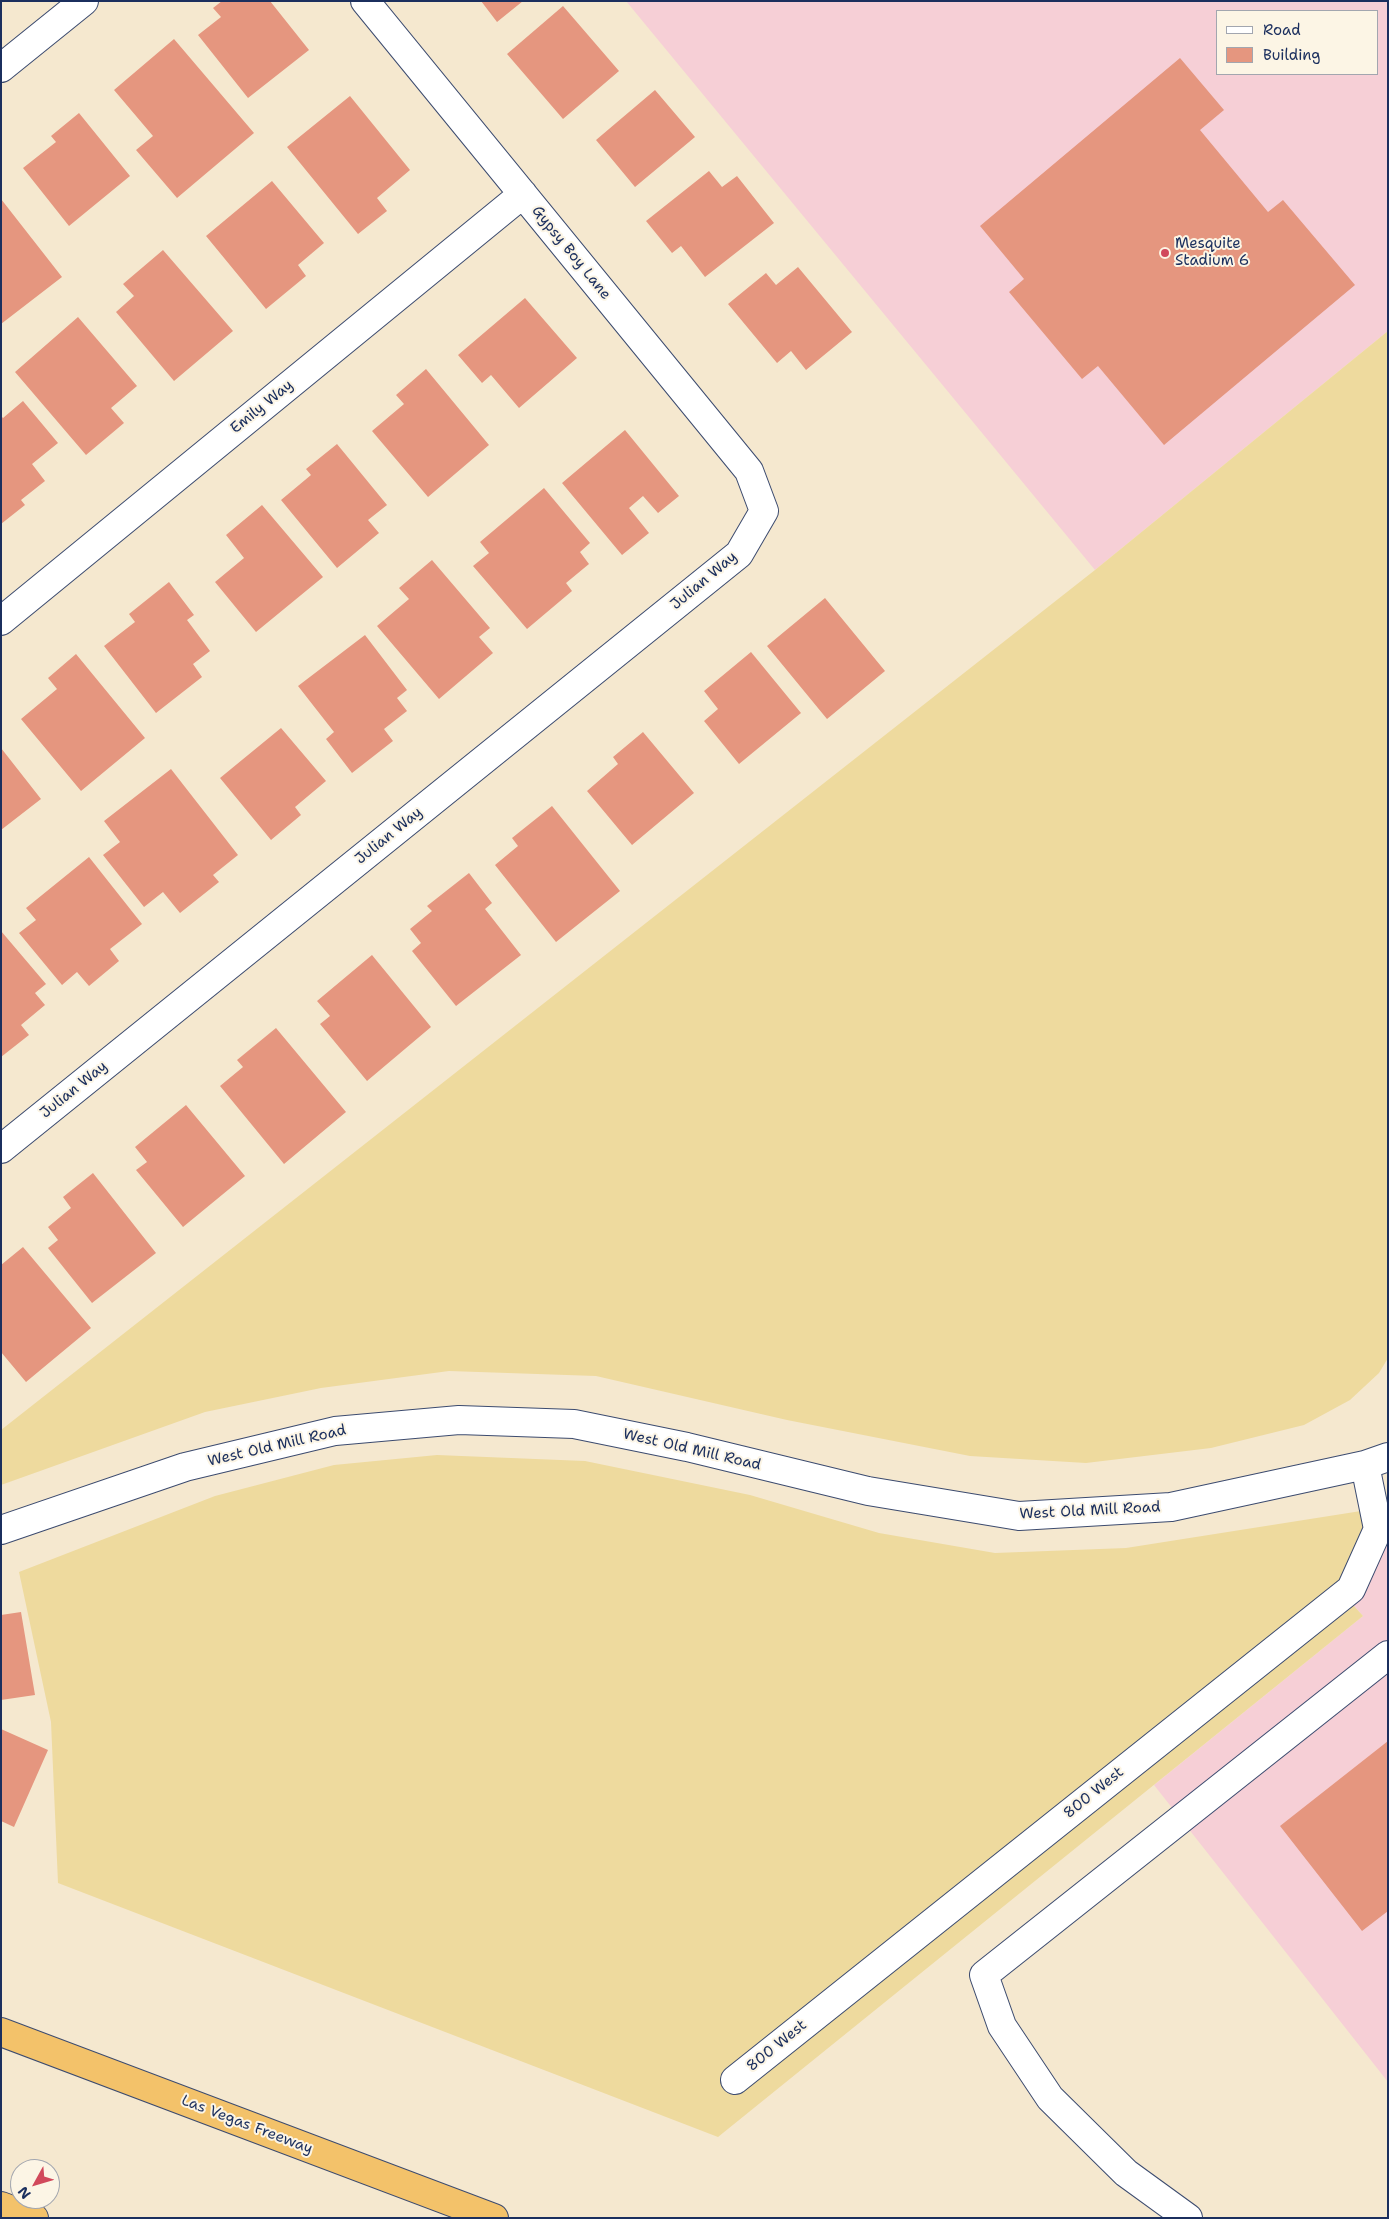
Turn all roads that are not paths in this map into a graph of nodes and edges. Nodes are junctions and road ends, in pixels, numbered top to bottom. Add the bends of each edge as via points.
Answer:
1 (84, 1) edge
2 (365, 1) edge
3 (1, 68) edge
4 (523, 194) junction
5 (764, 511) joint
6 (1, 621) edge
7 (1, 1149) edge
8 (1376, 1461) edge
9 (1, 1530) edge
10 (1388, 1655) edge
11 (1, 2032) edge
12 (735, 2080) dead end
13 (1, 2206) edge
14 (34, 2218) edge
15 (494, 2218) edge
16 (1188, 2218) edge

1 - 3 street
2 - 4 street, Gypsy Boy Lane
4 - 5 street, Gypsy Boy Lane via 749,471
4 - 6 street, Emily Way
5 - 7 street, Julian Way via 739,554
8 - 9 street, West Old Mill Road via 1171,1508 1019,1516 868,1491 687,1447 574,1424 459,1420 335,1431 185,1467
8 - 12 street, 800 West via 1378,1529 1351,1589
10 - 16 street via 984,1975 1002,2026 1050,2098 1126,2173
11 - 15 highway, Las Vegas Freeway
13 - 14 highway

